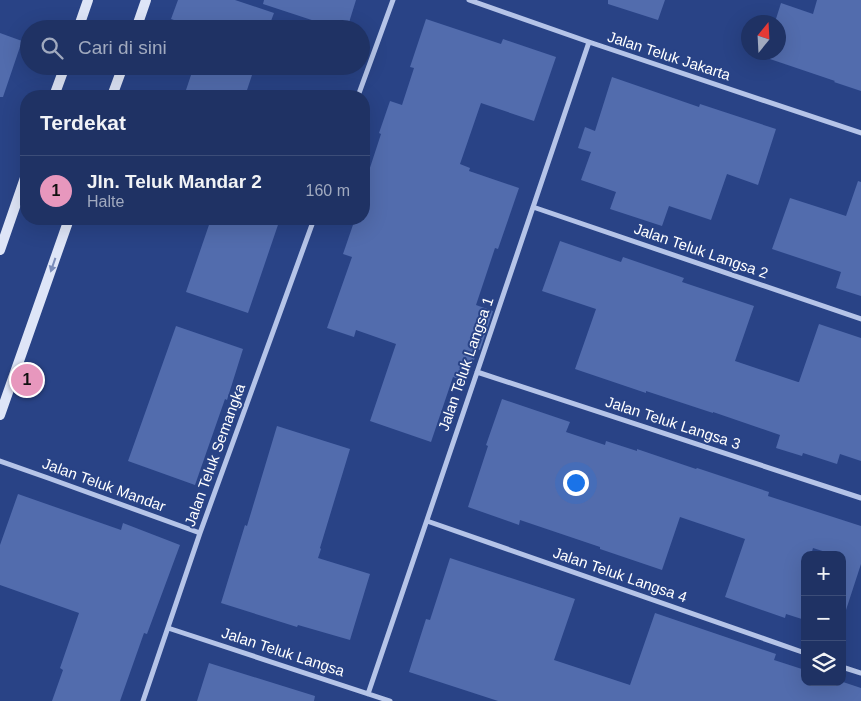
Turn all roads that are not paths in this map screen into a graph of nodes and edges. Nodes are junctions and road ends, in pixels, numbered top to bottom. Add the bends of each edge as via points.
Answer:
1 (88, 0) edge
2 (146, 0) edge
3 (393, 0) edge
4 (469, 0) edge
5 (81, 20) edge
6 (139, 20) edge
7 (589, 42) junction
8 (370, 63) edge
9 (62, 75) edge
10 (120, 75) edge
11 (366, 75) edge
12 (56, 90) edge
13 (114, 90) edge
14 (360, 90) edge
15 (861, 133) edge
16 (20, 192) edge
17 (533, 207) junction
18 (67, 225) edge
19 (312, 225) edge
20 (0, 250) edge
21 (861, 319) edge
22 (477, 372) junction
23 (0, 415) edge
24 (0, 461) edge
25 (861, 498) edge
26 (427, 521) junction
27 (200, 533) junction
28 (168, 628) junction
29 (801, 653) edge
30 (846, 668) edge
31 (861, 673) edge
32 (368, 694) junction
33 (143, 701) edge
34 (390, 701) edge

1 - 5 street
2 - 6 street
3 - 8 street
4 - 7 street, Jalan Teluk Jakarta
7 - 15 street, Jalan Teluk Jakarta
7 - 17 street, Jalan Teluk Langsa 1
9 - 12 street
10 - 13 street
11 - 14 street
16 - 20 street
17 - 21 street, Jalan Teluk Langsa 2
17 - 22 street, Jalan Teluk Langsa 1
18 -> 23 street
19 - 27 street, Jalan Teluk Semangka
22 - 25 street, Jalan Teluk Langsa 3
22 - 26 street, Jalan Teluk Langsa 1
24 - 27 street, Jalan Teluk Mandar
26 - 29 street, Jalan Teluk Langsa 4
26 - 32 street, Jalan Teluk Langsa 1
27 - 28 street, Jalan Teluk Semangka
28 - 32 street, Jalan Teluk Langsa
28 - 33 street, Jalan Teluk Semangka
30 - 31 street
32 - 34 street, Jalan Teluk Langsa

